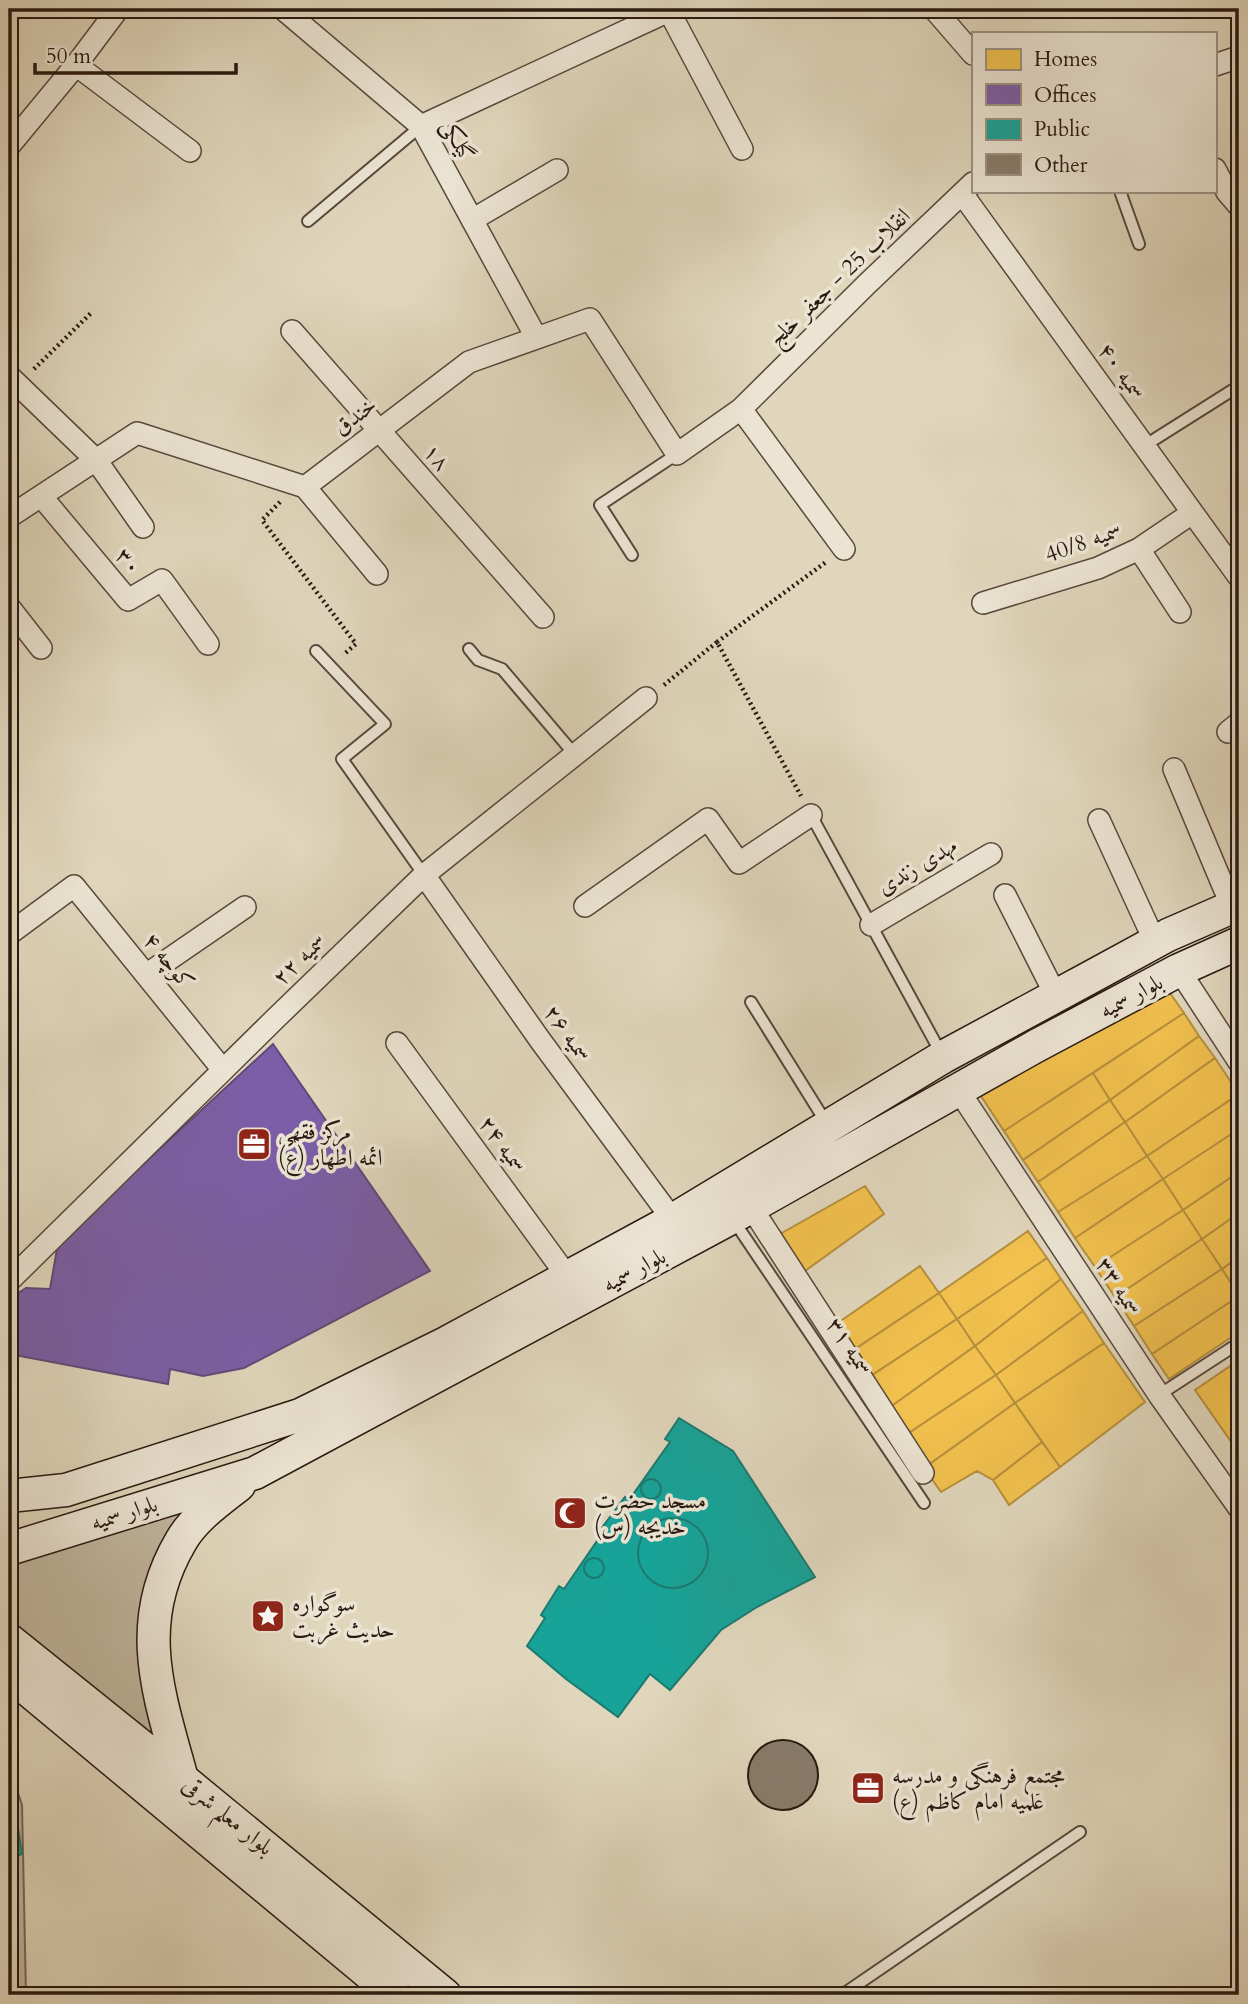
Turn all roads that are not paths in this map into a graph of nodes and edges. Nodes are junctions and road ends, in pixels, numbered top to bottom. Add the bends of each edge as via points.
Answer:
1 (118, 9) edge
2 (283, 9) edge
3 (933, 9) edge
4 (671, 10) edge
5 (972, 53) edge
6 (1239, 57) edge
7 (76, 65) junction
8 (1216, 65) edge
9 (421, 125) junction
10 (9, 146) edge
11 (742, 149) dead end
12 (190, 152) dead end
13 (558, 170) dead end
14 (1216, 171) edge
15 (968, 189) edge
16 (1120, 192) edge
17 (1239, 206) edge
18 (472, 220) junction
19 (308, 221) dead end
20 (1139, 244) dead end
21 (292, 331) dead end
22 (536, 337) junction
23 (14, 380) edge
24 (1239, 386) edge
25 (741, 410) junction
26 (379, 430) junction
27 (1144, 446) junction
28 (677, 454) junction
29 (96, 460) junction
30 (301, 486) junction
31 (41, 496) junction
32 (1192, 513) junction
33 (9, 517) edge
34 (142, 527) dead end
35 (844, 549) road end
36 (1139, 550) junction
37 (632, 555) dead end
38 (377, 574) dead end
39 (1239, 577) edge
40 (983, 603) dead end
41 (9, 607) edge
42 (1180, 612) dead end
43 (543, 617) dead end
44 (208, 645) dead end
45 (41, 648) dead end
46 (469, 649) dead end
47 (316, 651) dead end
48 (646, 698) road end
49 (575, 755) junction
50 (1174, 769) dead end
51 (811, 815) joint
52 (1099, 820) dead end
53 (990, 854) dead end
54 (424, 875) junction
55 (1005, 895) dead end
56 (585, 906) dead end
57 (1236, 906) edge
58 (245, 907) dead end
59 (871, 925) junction
60 (9, 934) edge
61 (1155, 942) junction
62 (1239, 943) edge
63 (1179, 970) junction
64 (146, 975) junction
65 (1056, 996) junction
66 (751, 1002) dead end
67 (397, 1043) dead end
68 (943, 1057) junction
69 (1239, 1062) edge
70 (223, 1070) junction
71 (959, 1091) junction
72 (829, 1127) junction
73 (741, 1212) junction
74 (673, 1220) junction
75 (567, 1276) junction
76 (9, 1282) edge
77 (1239, 1343) edge
78 (1159, 1395) junction
79 (255, 1473) junction
80 (923, 1473) dead end
81 (9, 1496) edge
82 (924, 1503) dead end
83 (1239, 1508) edge
84 (9, 1549) edge
85 (9, 1640) edge
86 (9, 1674) edge
87 (183, 1779) junction
88 (1080, 1832) dead end
89 (395, 1995) edge
90 (445, 1995) edge
91 (842, 1995) edge

1 - 7 street
2 - 9 street, گیلکی
3 - 5 street
4 - 9 street
4 - 11 street
6 - 8 street
7 - 10 street
7 - 12 street
9 - 18 street, گیلکی
9 - 19 lane
13 - 18 street
14 - 17 street
15 - 25 street, انقلاب 25 - جعفر خلج
15 - 27 street, سمیه ۴۰
16 - 20 lane
18 - 22 street, گیلکی
21 - 26 street, ۱۸
22 - 26 street, خندق via 469,362
22 - 28 street, خندق via 590,319
23 - 29 street
24 - 27 lane
25 - 28 street, انقلاب 25 - جعفر خلج
25 - 35 street
26 - 30 street, خندق
26 - 43 street, ۱۸
27 - 32 street, سمیه ۴۰
28 - 37 lane via 600,505
29 - 30 street via 137,433
29 - 31 street
29 - 34 street
30 - 38 street
31 - 33 street
31 - 44 street, ۳۰ via 128,600 162,580
32 - 36 street, سمیه 40/8
32 - 39 street, سمیه ۴۰
36 - 40 street, سمیه 40/8 via 1098,568
36 - 42 street
41 - 45 street
46 - 49 lane via 478,660 502,668
47 - 54 lane via 385,724 342,759
48 - 49 street, سمیه ۲۲
49 - 54 street, سمیه ۲۲
50 - 57 street
51 - 56 street via 739,863 708,819
51 - 59 lane
52 - 61 street
53 - 59 street, مهدی زندی
54 - 70 street, سمیه ۲۲
54 - 74 street, سمیه ۲۶
55 - 65 street
57 - 61 main road, بلوار سمیه
58 - 64 street
59 - 68 lane
60 - 64 street, کوچه ۴ via 74,886
61 - 65 main road, بلوار سمیه
62 - 63 main road, بلوار سمیه
63 - 69 street
63 - 71 main road, بلوار سمیه
64 - 70 street, کوچه ۴
65 - 68 main road, بلوار سمیه
66 - 72 lane
67 - 75 street, سمیه ۲۴
68 - 72 main road, بلوار سمیه
70 - 76 street, سمیه ۲۲
71 - 73 main road, بلوار سمیه
71 - 78 street, سمیه ۳۳
72 - 74 main road, بلوار سمیه
73 - 79 main road, بلوار سمیه
73 - 80 street, سمیه ۳۱
73 - 82 lane, سمیه ۳۱
74 - 75 main road, بلوار سمیه
75 - 81 main road, بلوار سمیه via 446,1343 300,1415 66,1490
77 - 78 lane
78 - 83 street, سمیه ۳۳
79 - 84 main road, بلوار سمیه
79 - 87 main road via 208,1509 181,1539 164,1576 155,1612 157,1686
85 - 87 main road, بلوار معلم شرقی
86 - 89 main road, بلوار معلم شرقی
87 - 90 main road, بلوار معلم شرقی
88 - 91 lane

